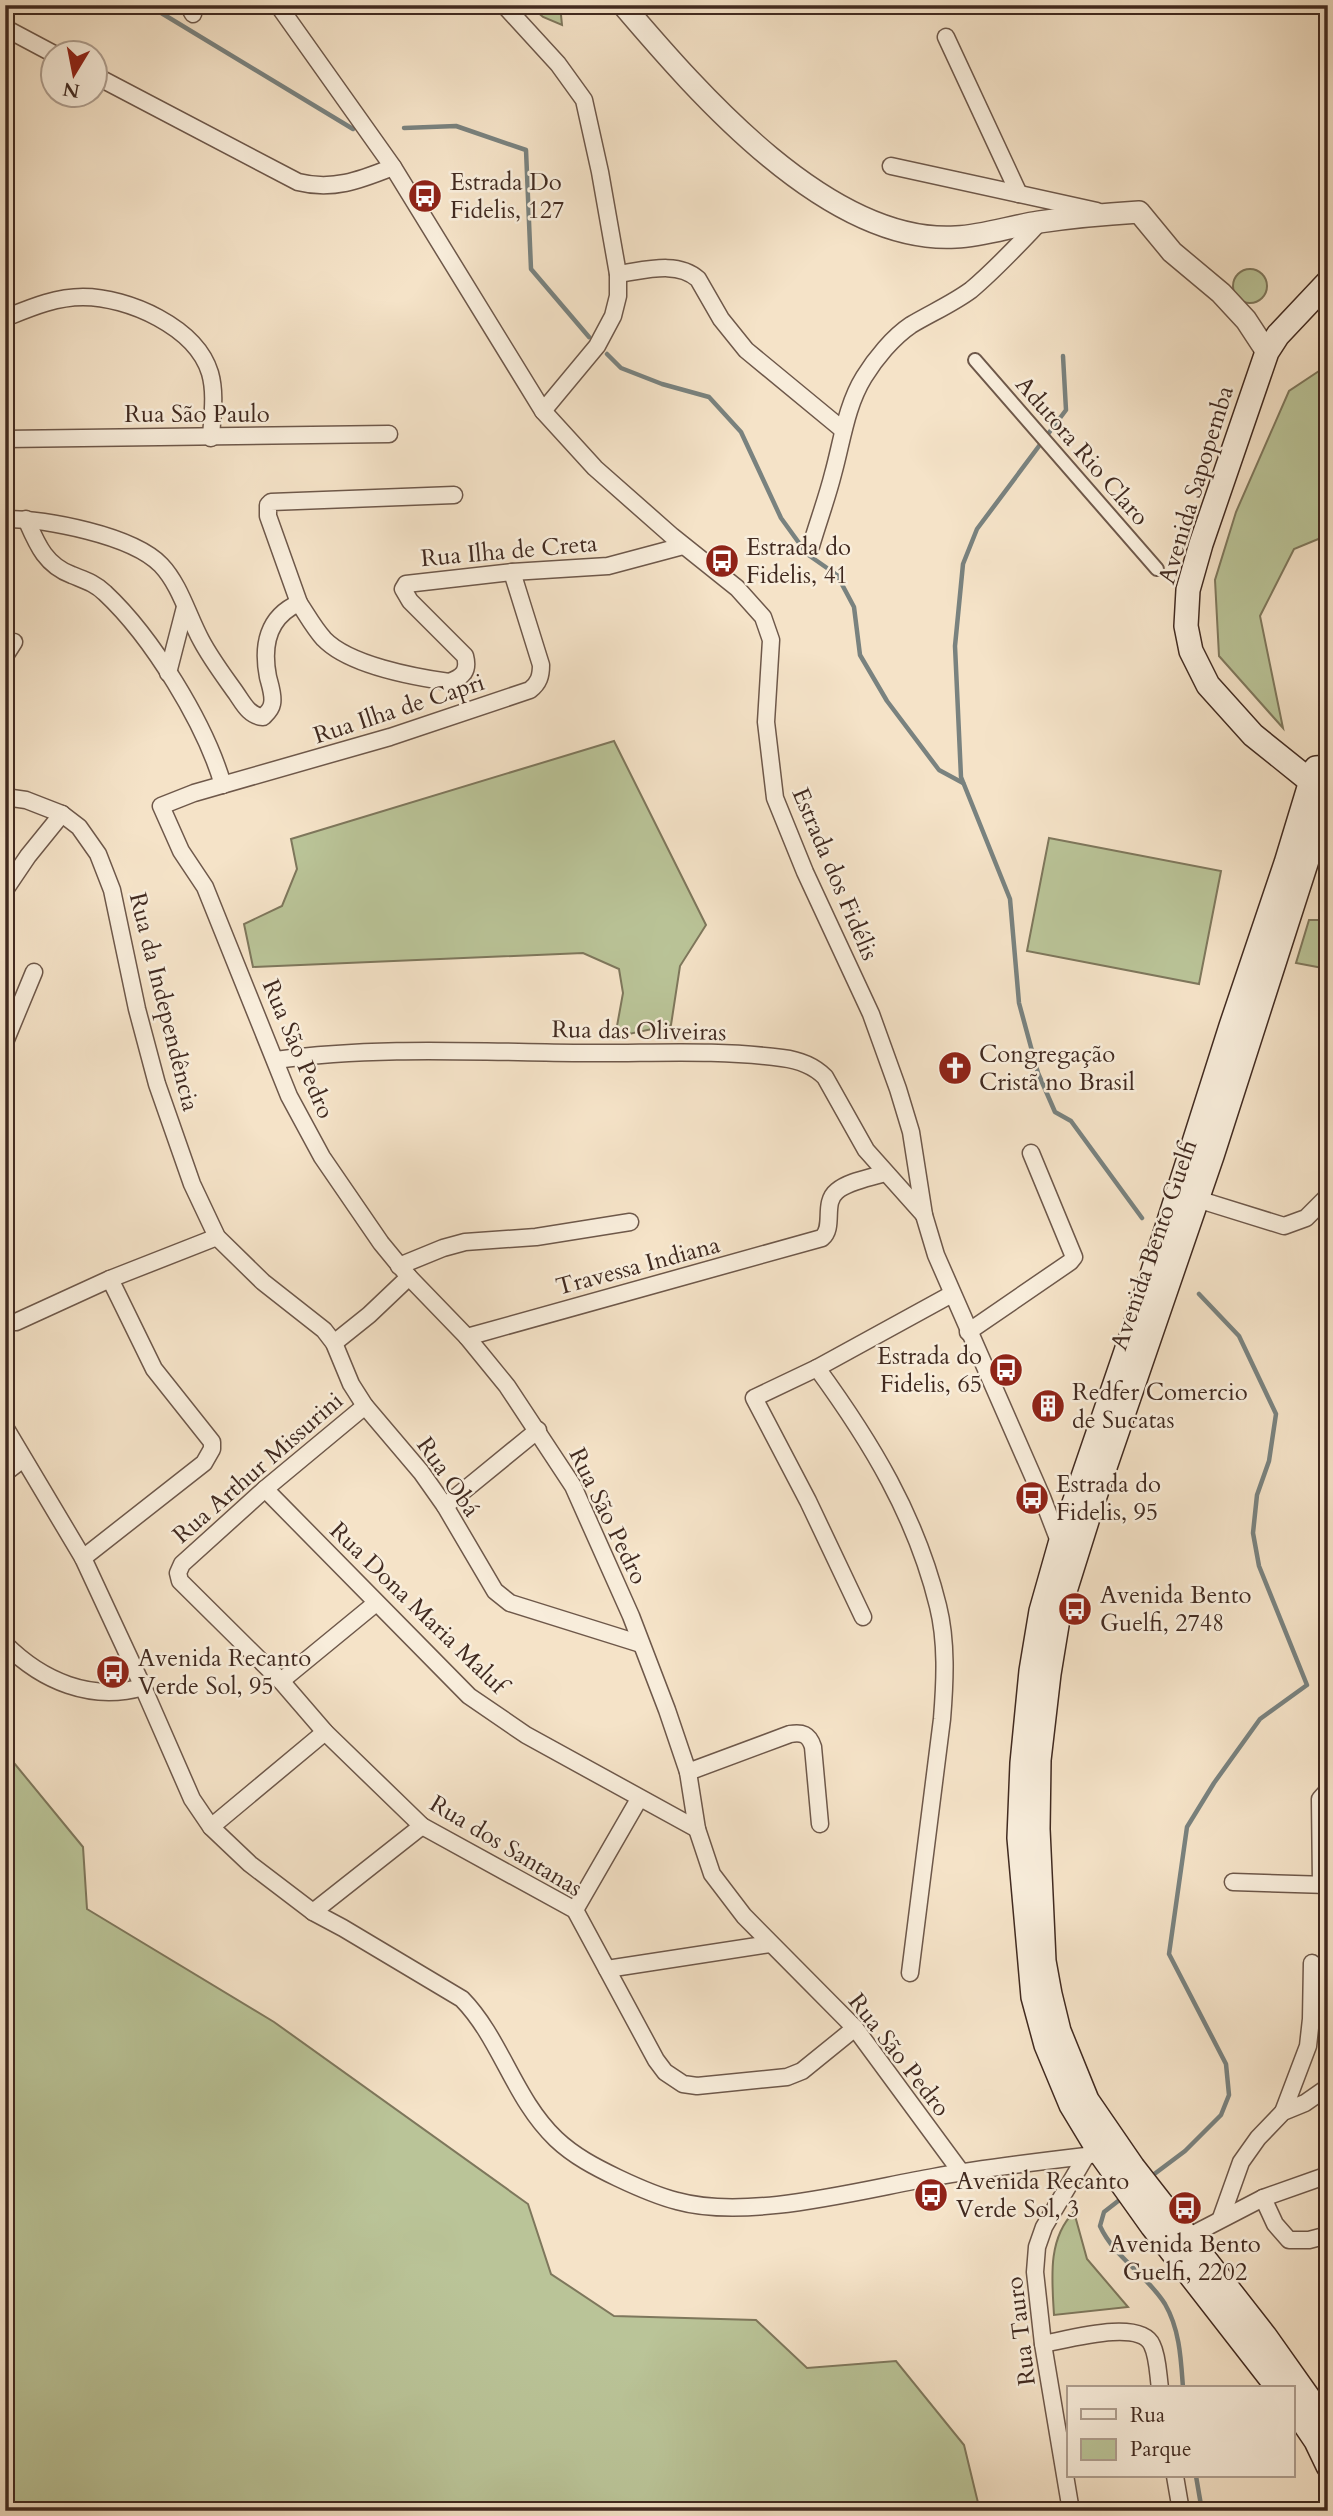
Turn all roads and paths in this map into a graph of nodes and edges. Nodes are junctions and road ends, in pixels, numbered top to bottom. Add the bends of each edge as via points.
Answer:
1 (278, 5) edge
2 (504, 5) edge
3 (623, 5) edge
4 (5, 28) edge
5 (946, 37) dead end
6 (38, 46) edge
7 (108, 82) edge
8 (891, 166) dead end
9 (393, 167) junction
10 (1019, 194) junction
11 (1110, 214) junction
12 (1040, 222) junction
13 (618, 274) junction
14 (1328, 282) edge
15 (5, 318) edge
16 (1267, 352) junction
17 (975, 360) dead end
18 (543, 411) junction
19 (843, 430) junction
20 (388, 434) dead end
21 (211, 438) junction
22 (5, 439) edge
23 (454, 495) dead end
24 (5, 519) edge
25 (26, 519) junction
26 (683, 546) junction
27 (811, 546) dead end
28 (1157, 569) dead end
29 (512, 572) junction
30 (299, 603) junction
31 (185, 607) junction
32 (168, 673) junction
33 (1320, 781) edge
34 (223, 785) junction
35 (5, 797) edge
36 (161, 806) joint
37 (62, 814) junction
38 (5, 890) edge
39 (34, 972) dead end
40 (5, 1042) edge
41 (275, 1060) junction
42 (1031, 1153) dead end
43 (885, 1173) junction
44 (1328, 1196) edge
45 (1197, 1199) junction
46 (924, 1216) junction
47 (630, 1222) dead end
48 (217, 1237) junction
49 (404, 1272) junction
50 (110, 1279) junction
51 (952, 1294) junction
52 (1155, 1296) junction
53 (16, 1322) dead end
54 (968, 1332) junction
55 (467, 1337) junction
56 (334, 1343) junction
57 (817, 1368) junction
58 (365, 1406) junction
59 (5, 1427) edge
60 (538, 1430) junction
61 (23, 1459) junction
62 (5, 1473) edge
63 (265, 1489) junction
64 (445, 1506) junction
65 (1068, 1548) junction
66 (83, 1558) junction
67 (182, 1564) joint
68 (376, 1603) junction
69 (863, 1617) dead end
70 (5, 1644) edge
71 (641, 1644) junction
72 (281, 1681) junction
73 (143, 1687) junction
74 (325, 1732) junction
75 (688, 1772) junction
76 (1328, 1790) edge
77 (639, 1799) junction
78 (820, 1824) dead end
79 (422, 1826) junction
80 (211, 1827) junction
81 (696, 1829) junction
82 (1233, 1882) dead end
83 (1325, 1885) edge
84 (575, 1910) junction
85 (313, 1913) junction
86 (770, 1944) junction
87 (1312, 1963) dead end
88 (607, 1969) junction
89 (910, 1973) dead end
90 (855, 2028) junction
91 (1328, 2087) edge
92 (1283, 2112) junction
93 (1101, 2151) junction
94 (961, 2172) junction
95 (1328, 2175) edge
96 (1263, 2199) junction
97 (1221, 2218) junction
98 (1328, 2235) edge
99 (1179, 2242) junction
100 (1043, 2344) junction
101 (1160, 2386) edge
102 (1277, 2386) edge
103 (1294, 2408) edge
104 (1328, 2426) edge
105 (1328, 2466) edge
106 (1175, 2478) edge
107 (1071, 2511) edge
108 (1181, 2511) edge

1 - 9 street, Estrada dos Fidélis
2 - 13 street via 584,100
3 - 12 street via 751,142 830,200 887,227 916,235 956,237
4 - 6 street
5 - 10 street
7 - 9 street via 298,182 335,186
8 - 10 street
9 - 18 street, Estrada dos Fidélis
10 - 11 street
11 - 12 street
11 - 16 street via 1139,212 1172,253 1246,320
12 - 19 street via 970,290 895,339 864,377
13 - 18 street via 613,316 597,346
13 - 19 street via 674,268 690,272 740,343
14 - 16 main road, Avenida Sapopemba
15 - 21 street via 56,300 84,297 121,303 167,321 192,344 209,371
16 - 33 main road, Avenida Sapopemba via 1188,590 1188,640 1200,673 1234,714 1292,752
17 - 28 street, Adutora Rio Claro
18 - 26 street, Estrada dos Fidélis via 595,468
19 - 27 street
20 - 21 street, Rua São Paulo
21 - 22 street, Rua São Paulo
23 - 30 street via 271,502 268,516
24 - 25 street
25 - 31 street via 84,530 145,553 161,565
25 - 32 street via 49,562 105,592
26 - 29 street, Rua Ilha de Creta via 608,566
26 - 46 street, Estrada dos Fidélis via 748,598 768,628 766,722 775,798 871,1014 898,1088 911,1132
29 - 30 street, Rua Ilha de Creta via 404,586 410,601 465,656 465,673 449,682 341,652 326,640
29 - 34 street, Rua Ilha de Capri via 541,665 537,685 390,737
30 - 31 street via 282,614 265,645 273,701 270,710 258,717 212,659
31 - 32 street
32 - 34 street via 215,760
33 - 45 main road, Avenida Bento Guelfi
33 - 52 main road, Avenida Bento Guelfi via 1167,1231
34 - 36 street, Rua Ilha de Capri
35 - 37 street, Rua da Independência
36 - 41 street, Rua São Pedro via 205,887
37 - 38 street
37 - 48 street, Rua da Independência via 79,827 98,855 112,890 157,1084 192,1184
39 - 40 street
41 - 43 street, Rua das Oliveiras via 379,1051 783,1058 816,1068 825,1077 866,1150
41 - 49 street, Rua São Pedro via 322,1157
42 - 54 street via 1073,1259
43 - 46 street, Rua das Oliveiras
43 - 55 street, Travessa Indiana via 848,1185 832,1196 828,1231 822,1238
44 - 45 street via 1306,1217 1284,1226
45 - 52 main road, Avenida Bento Guelfi
46 - 51 street, Estrada dos Fidélis
47 - 49 street via 536,1237 465,1242 443,1248
48 - 50 street
48 - 56 street, Rua da Independência
49 - 55 street, Rua São Pedro
49 - 56 street via 369,1315
50 - 53 street
50 - 66 street via 154,1369 212,1442 212,1449 204,1463
51 - 54 street, Estrada dos Fidélis
51 - 57 street
52 - 65 main road, Avenida Bento Guelfi
54 - 65 street, Estrada dos Fidélis
55 - 60 street, Rua São Pedro
56 - 58 street, Rua Obá
57 - 69 street via 754,1398
57 - 89 street via 860,1429 908,1514 938,1607 945,1685
58 - 63 street, Rua Arthur Missurini
58 - 64 street, Rua Obá
59 - 61 street
60 - 64 street
60 - 71 street, Rua São Pedro via 573,1486
61 - 62 street
61 - 66 street
63 - 67 street, Rua Arthur Missurini
63 - 68 street, Rua Dona Maria Maluf
64 - 71 street, Rua Obá via 495,1591 510,1603
65 - 93 main road, Avenida Bento Guelfi via 1039,1760 1044,1961 1059,2031 1087,2100
66 - 73 street
67 - 72 street, Rua dos Santanas via 180,1581
68 - 72 street
68 - 77 street, Rua Dona Maria Maluf via 469,1696 526,1735
70 - 73 street via 63,1684 106,1693
71 - 75 street, Rua São Pedro
72 - 74 street, Rua dos Santanas
73 - 80 street via 192,1799
74 - 79 street, Rua dos Santanas
74 - 80 street
75 - 78 street via 790,1734 805,1734 813,1747
75 - 81 street, Rua São Pedro
76 - 83 street via 1320,1799
77 - 81 street, Rua Dona Maria Maluf
77 - 84 street
79 - 84 street, Rua dos Santanas
79 - 85 street
80 - 85 street
81 - 86 street, Rua São Pedro via 712,1874
82 - 83 street
84 - 88 street, Rua dos Santanas
85 - 94 street via 462,1998 476,2013 514,2083 555,2138 581,2160 632,2184 678,2202 744,2208
86 - 88 street
86 - 90 street, Rua São Pedro
87 - 92 street via 1308,2046
88 - 90 street, Rua dos Santanas via 656,2060 683,2084 787,2077 802,2071
90 - 94 street, Rua São Pedro
91 - 92 street
92 - 97 street via 1241,2162
93 - 94 street
93 - 99 main road, Avenida Bento Guelfi via 1126,2174
93 - 100 street, Rua Tauro via 1044,2227 1037,2247 1035,2272
95 - 96 street
96 - 97 street
96 - 98 street via 1289,2240
97 - 99 street
99 - 102 main road, Avenida Bento Guelfi
99 - 104 main road, Avenida Bento Guelfi via 1265,2336
100 - 101 street via 1116,2331 1139,2334 1153,2345
100 - 107 street, Rua Tauro
103 - 105 main road
106 - 108 street

